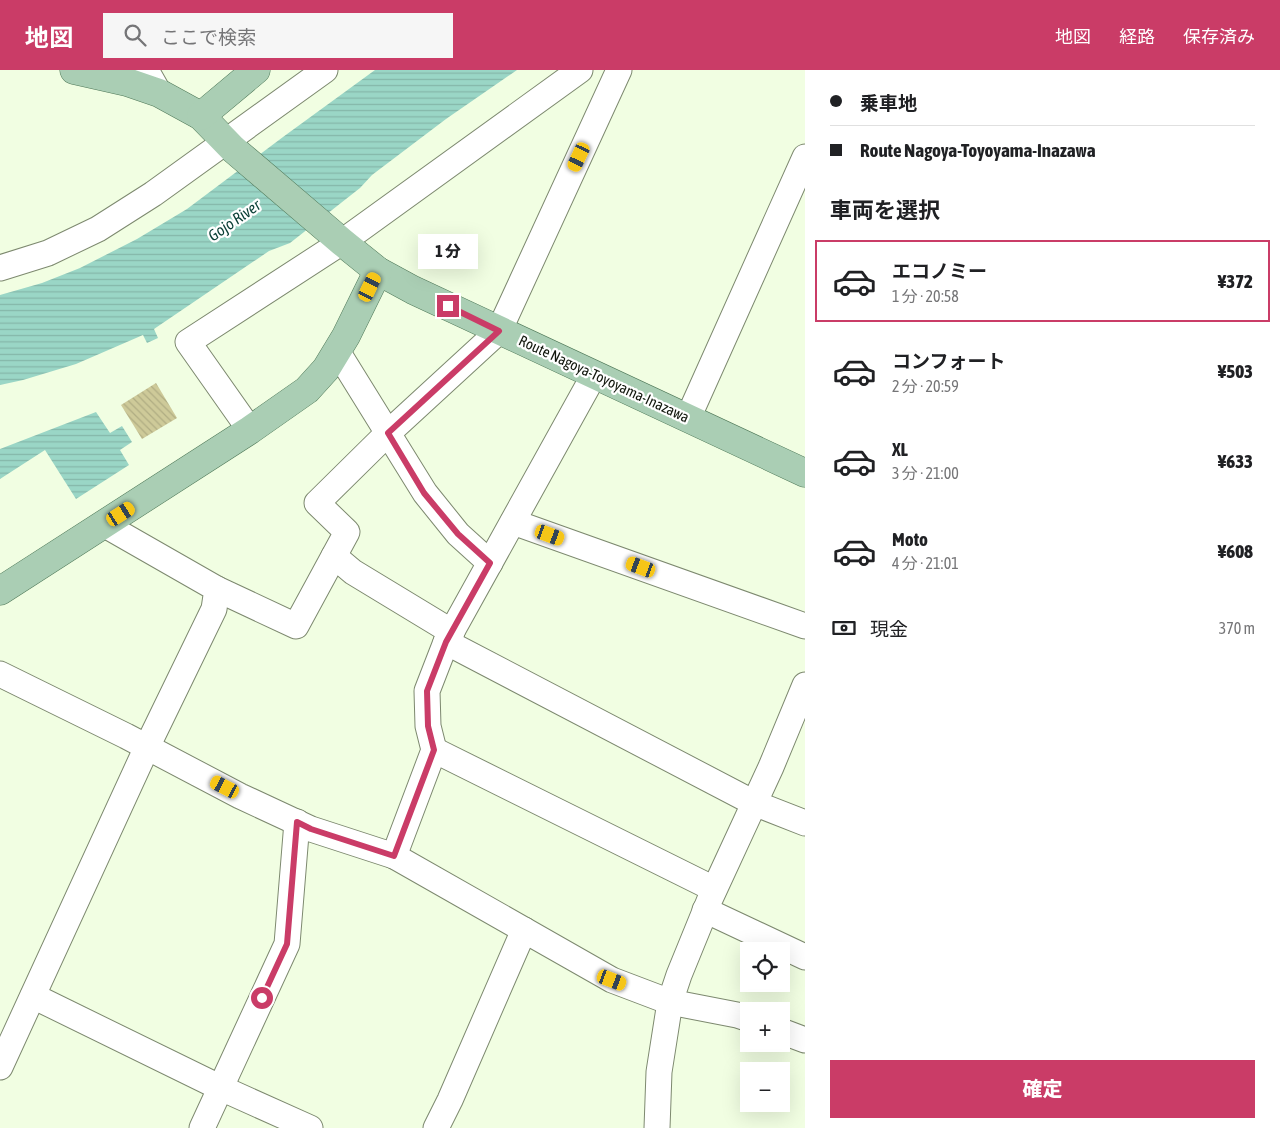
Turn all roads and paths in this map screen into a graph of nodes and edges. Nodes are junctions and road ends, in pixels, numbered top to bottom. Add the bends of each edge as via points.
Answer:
1 (74, 70) edge
2 (256, 70) edge
3 (325, 70) edge
4 (580, 70) edge
5 (619, 70) edge
6 (153, 81) edge
7 (201, 116) junction
8 (229, 145) junction
9 (805, 156) edge
10 (337, 238) junction
11 (0, 268) edge
12 (378, 271) junction
13 (499, 331) junction
14 (337, 351) junction
15 (594, 375) junction
16 (688, 418) junction
17 (250, 430) junction
18 (388, 433) junction
19 (805, 472) edge
20 (514, 522) junction
21 (105, 525) junction
22 (334, 556) junction
23 (490, 563) junction
24 (217, 589) junction
25 (0, 591) edge
26 (805, 626) edge
27 (449, 637) junction
28 (0, 674) edge
29 (805, 686) edge
30 (147, 747) junction
31 (434, 750) junction
32 (754, 803) junction
33 (297, 822) junction
34 (805, 823) edge
35 (394, 856) junction
36 (710, 899) junction
37 (524, 930) junction
38 (805, 957) edge
39 (33, 996) junction
40 (670, 1002) junction
41 (740, 1016) edge
42 (790, 1034) edge
43 (805, 1040) edge
44 (0, 1067) edge
45 (221, 1088) junction
46 (202, 1128) edge
47 (310, 1128) edge
48 (436, 1128) edge
49 (657, 1128) edge

1 - 6 main road via 126,82
2 - 7 main road
3 - 8 street
4 - 10 street
5 - 13 street
6 - 7 main road
7 - 8 main road, Route Nagoya-Toyoyama-Inazawa
8 - 10 main road, Route Nagoya-Toyoyama-Inazawa
8 - 11 street via 98,229 48,253
9 - 16 street
10 - 12 main road, Route Nagoya-Toyoyama-Inazawa
10 - 17 street via 188,342
12 - 13 main road, Route Nagoya-Toyoyama-Inazawa
12 - 14 main road
13 - 15 main road, Route Nagoya-Toyoyama-Inazawa
13 - 18 street
14 - 17 main road via 307,390
14 - 18 street
15 - 16 main road, Route Nagoya-Toyoyama-Inazawa
15 - 20 street
16 - 19 main road, Route Nagoya-Toyoyama-Inazawa
17 - 21 main road
18 - 22 street via 317,503 347,532
18 - 23 street via 424,493 458,534
20 - 23 street
20 - 26 street
21 - 24 street
21 - 25 main road
22 - 24 street via 296,626
22 - 27 street
23 - 27 street
24 - 30 street via 214,609
27 - 31 street via 427,691 428,726
27 - 32 street
28 - 30 street
29 - 32 street
30 - 33 street
30 - 39 street
31 - 35 street
31 - 36 street
32 - 34 street
32 - 36 street
33 - 35 street
33 - 45 street via 287,944
35 - 37 street
36 - 38 street
36 - 40 street
37 - 40 street via 612,980
37 - 48 street
39 - 44 street
39 - 45 street
40 - 41 street
40 - 49 street via 659,1072
42 - 43 street
45 - 46 street
45 - 47 street

